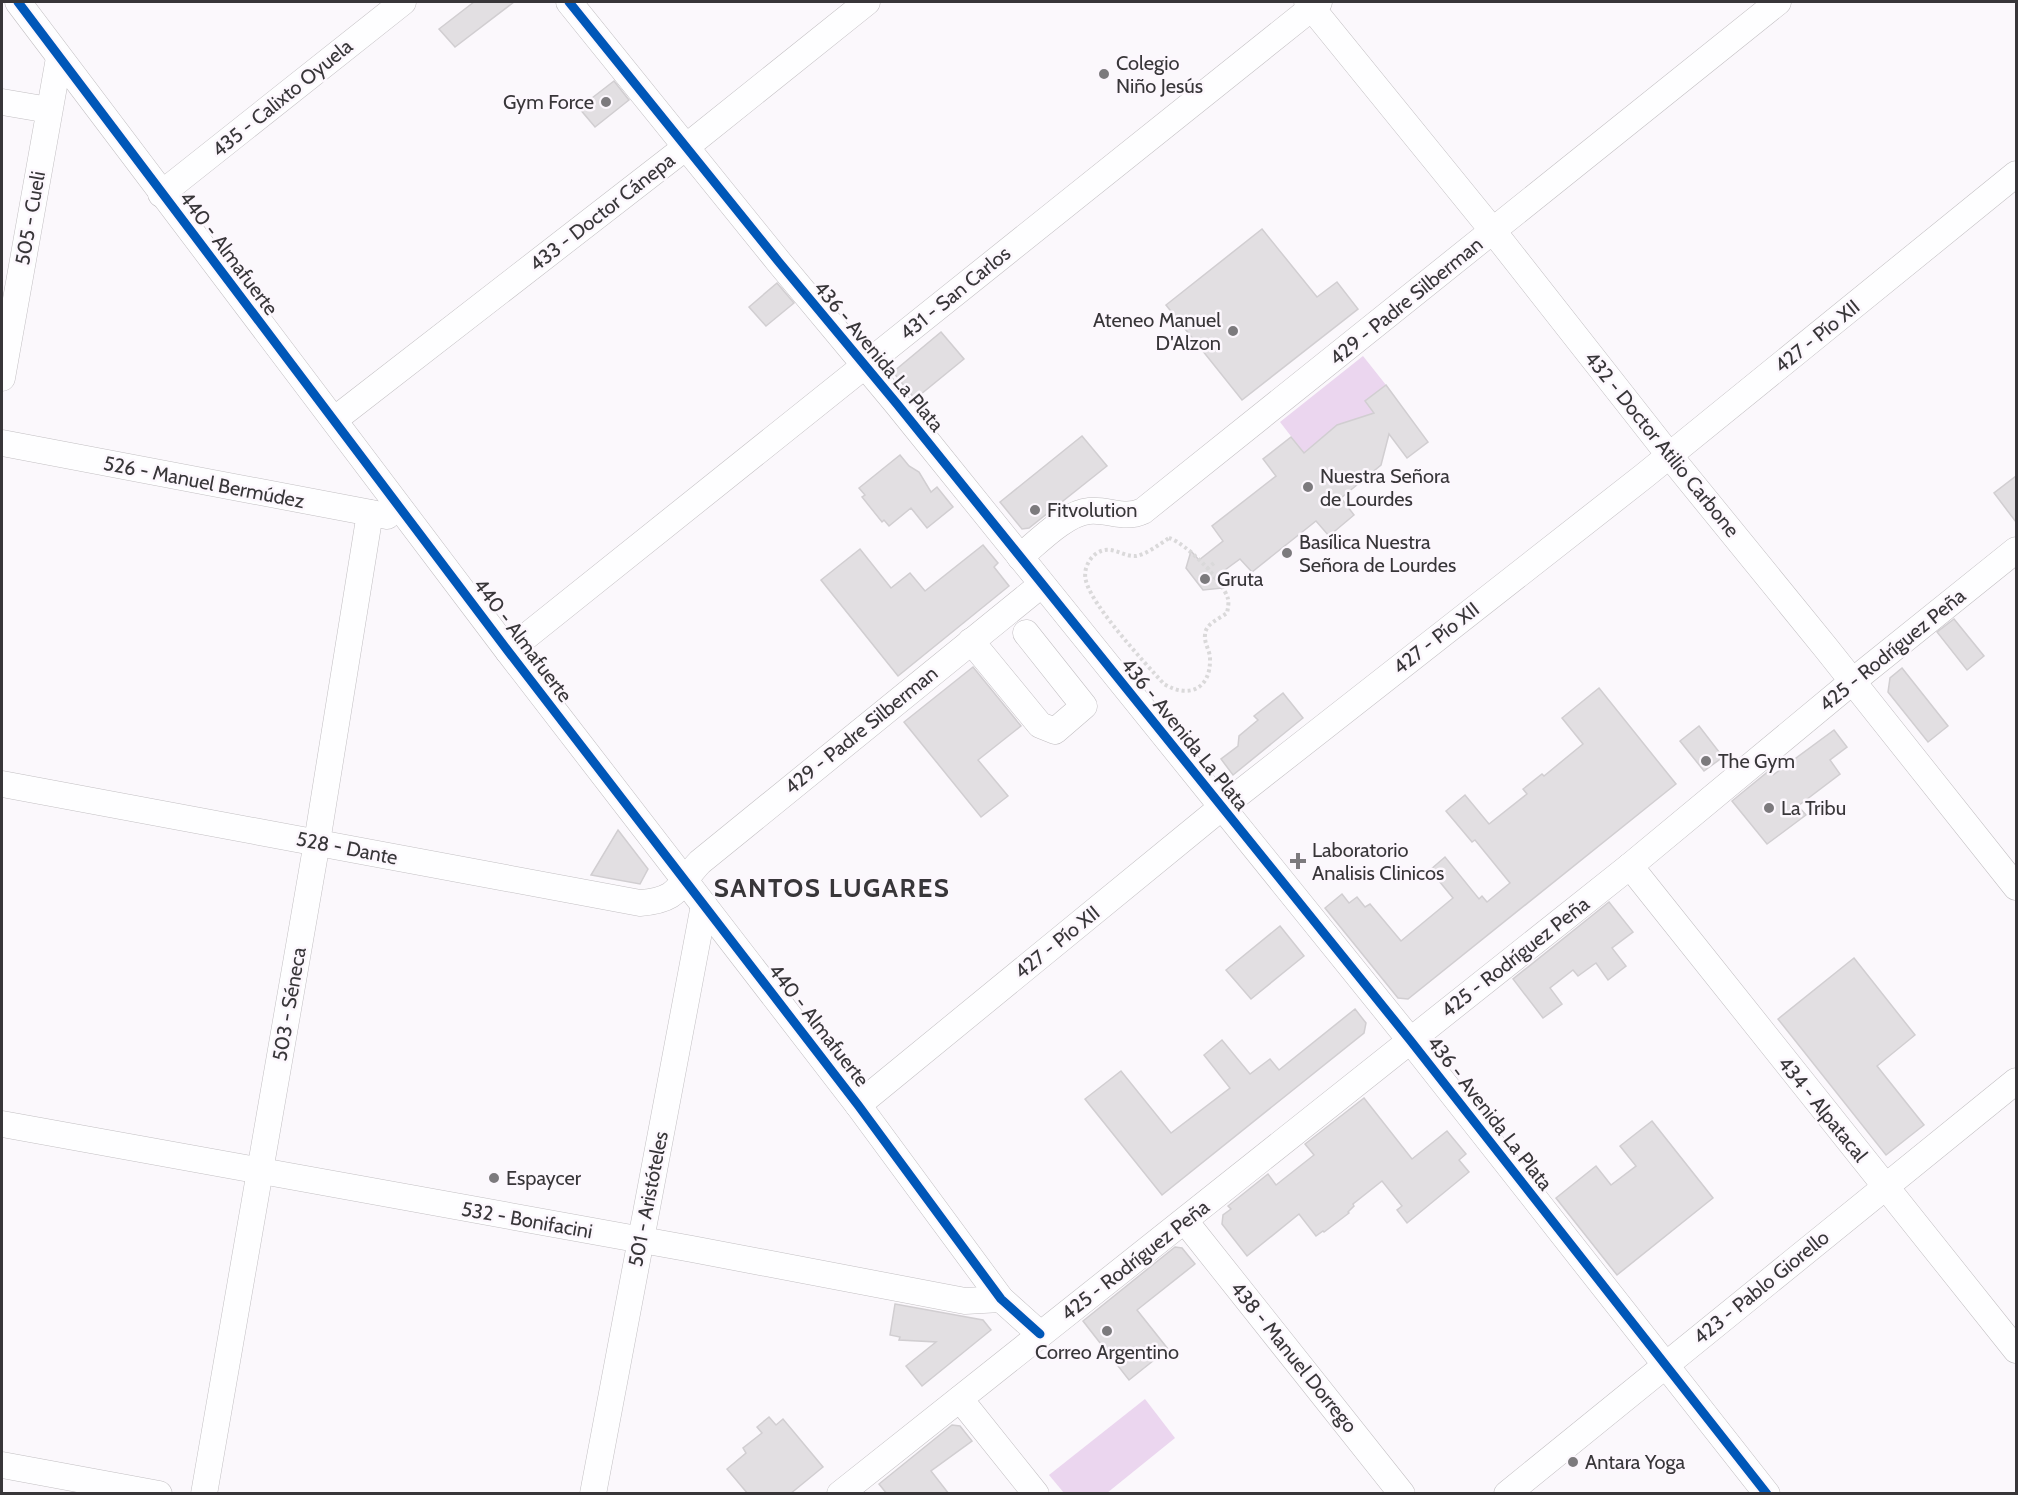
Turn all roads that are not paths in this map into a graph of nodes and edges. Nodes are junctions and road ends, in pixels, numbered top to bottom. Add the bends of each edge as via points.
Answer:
1 (18, 2) edge
2 (403, 2) edge
3 (569, 2) edge
4 (867, 2) edge
5 (1778, 2) edge
6 (1312, 3) edge
7 (59, 58) junction
8 (2, 102) edge
9 (49, 110) junction
10 (686, 147) junction
11 (2016, 174) edge
12 (161, 194) junction
13 (1493, 231) junction
14 (864, 366) junction
15 (2, 378) edge
16 (334, 420) junction
17 (2, 443) edge
18 (1669, 455) junction
19 (370, 513) junction
20 (407, 518) junction
21 (2016, 550) edge
22 (1020, 557) junction
23 (1041, 585) junction
24 (1026, 633) dead end
25 (971, 641) junction
26 (508, 651) junction
27 (1853, 681) junction
28 (2, 784) edge
29 (1222, 807) junction
30 (317, 842) junction
31 (1630, 866) junction
32 (686, 881) junction
33 (2016, 887) edge
34 (704, 904) junction
35 (1410, 1040) junction
36 (2016, 1081) edge
37 (858, 1105) junction
38 (2, 1124) edge
39 (261, 1171) junction
40 (1886, 1187) junction
41 (1185, 1221) junction
42 (640, 1240) junction
43 (1001, 1299) junction
44 (1040, 1334) junction
45 (2016, 1350) edge
46 (1665, 1364) junction
47 (960, 1399) junction
48 (2, 1465) edge
49 (159, 1494) edge
50 (204, 1494) edge
51 (593, 1494) edge
52 (840, 1494) edge
53 (1036, 1494) edge
54 (1402, 1494) edge
55 (1507, 1494) edge
56 (1767, 1494) edge

1 - 7 street, 440 - Almafuerte
2 - 12 street, 435 - Calixto Oyuela
3 - 10 street, 436 - Avenida La Plata
4 - 10 street, 433 - Doctor Cánepa
5 - 13 street, 429 - Padre Silberman
6 - 13 street, 432 - Doctor Atilio Carbone
6 - 14 street, 431 - San Carlos
7 - 9 street, 505 - Cueli
7 - 12 street, 440 - Almafuerte
8 - 9 street
9 - 15 street, 505 - Cueli
10 - 14 street, 436 - Avenida La Plata
10 - 16 street, 433 - Doctor Cánepa
11 - 18 street, 427 - Pío XII
12 - 16 street, 440 - Almafuerte
13 - 18 street, 432 - Doctor Atilio Carbone
13 - 22 street, 429 - Padre Silberman via 1143,512 1133,516 1098,511 1073,515
14 - 22 street, 436 - Avenida La Plata
14 - 26 street, 431 - San Carlos
16 - 20 street, 440 - Almafuerte
17 - 19 street, 526 - Manuel Bermúdez
18 - 27 street, 432 - Doctor Atilio Carbone
18 - 29 street, 427 - Pío XII
19 - 20 street, 526 - Manuel Bermúdez
19 - 30 street, 503 - Séneca
20 - 26 street, 440 - Almafuerte
21 - 27 street, 425 - Rodríguez Peña
22 - 23 street, 436 - Avenida La Plata
23 - 25 street, 429 - Padre Silberman
23 - 29 street, 436 - Avenida La Plata
24 - 25 street via 1084,706 1055,731 1040,726
25 - 32 street, 429 - Padre Silberman via 700,862
26 - 32 street, 440 - Almafuerte
27 - 31 street, 425 - Rodríguez Peña
27 - 33 street, 432 - Doctor Atilio Carbone
28 - 30 street, 528 - Dante
29 - 35 street, 436 - Avenida La Plata
29 - 37 street, 427 - Pío XII
30 - 32 street, 528 - Dante via 640,903 665,898
30 - 39 street, 503 - Séneca
31 - 35 street, 425 - Rodríguez Peña
31 - 40 street, 434 - Alpatacal
32 - 34 street, 440 - Almafuerte
34 - 37 street, 440 - Almafuerte
34 - 42 street, 501 - Aristóteles
35 - 41 street, 425 - Rodríguez Peña
35 - 46 street, 436 - Avenida La Plata
36 - 40 street, 423 - Pablo Giorello
37 - 43 street, 440 - Almafuerte
38 - 39 street, 532 - Bonifacini
39 - 42 street, 532 - Bonifacini
39 - 50 street, 503 - Séneca
40 - 45 street, 434 - Alpatacal
40 - 46 street, 423 - Pablo Giorello
41 - 44 street, 425 - Rodríguez Peña
41 - 54 street, 438 - Manuel Dorrego
42 - 43 street, 532 - Bonifacini via 965,1301
42 - 51 street, 501 - Aristóteles
43 - 44 street
44 - 47 street, 425 - Rodríguez Peña
46 - 55 street, 423 - Pablo Giorello
46 - 56 street, 436 - Avenida La Plata
47 - 52 street, 425 - Rodríguez Peña
47 - 53 street
48 - 49 street

